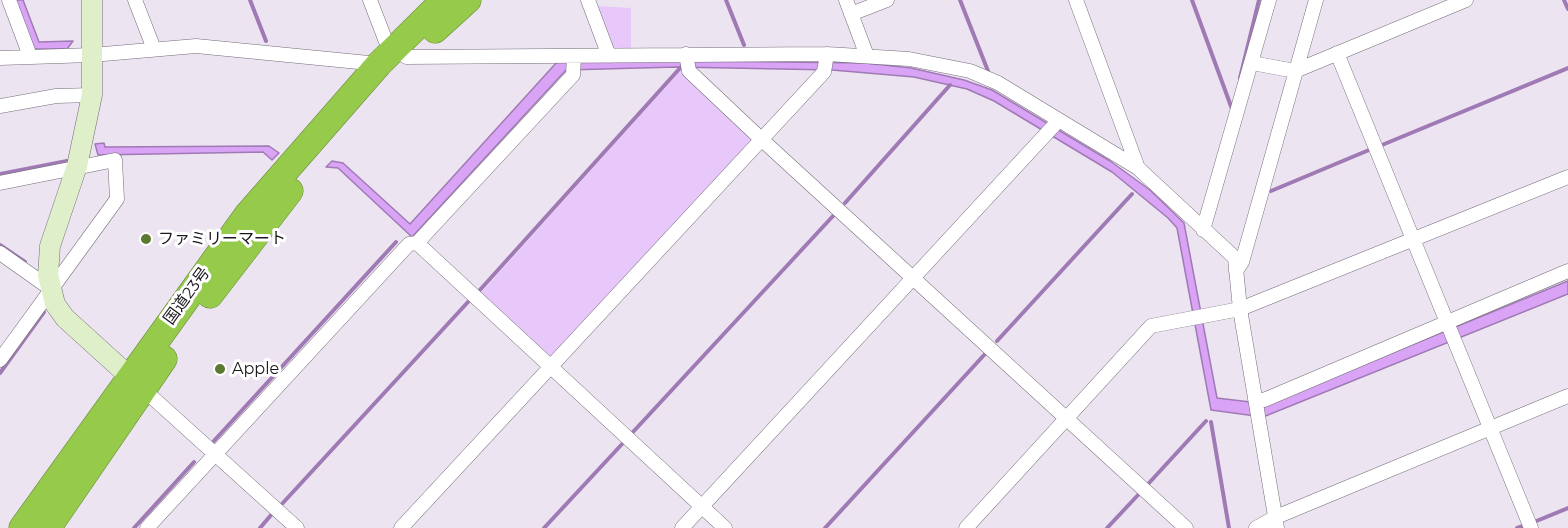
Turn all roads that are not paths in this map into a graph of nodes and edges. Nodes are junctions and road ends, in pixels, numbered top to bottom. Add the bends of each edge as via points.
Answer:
1 (9, 0) edge
2 (92, 0) edge
3 (135, 0) edge
4 (370, 0) edge
5 (444, 0) edge
6 (468, 0) edge
7 (588, 0) edge
8 (846, 0) edge
9 (887, 0) edge
10 (1076, 0) edge
11 (1269, 0) edge
12 (1316, 0) edge
13 (1466, 0) edge
14 (851, 14) junction
15 (154, 49) junction
16 (1337, 53) junction
17 (686, 54) junction
18 (827, 54) junction
19 (92, 55) junction
20 (30, 56) junction
21 (609, 56) junction
22 (867, 56) junction
23 (391, 57) junction
24 (574, 57) junction
25 (0, 58) edge
26 (1252, 63) junction
27 (1295, 71) junction
28 (92, 95) junction
29 (0, 106) edge
30 (1059, 120) junction
31 (760, 138) junction
32 (77, 166) junction
33 (1138, 168) junction
34 (1568, 177) edge
35 (0, 183) edge
36 (1203, 230) junction
37 (1414, 240) junction
38 (417, 243) junction
39 (0, 254) edge
40 (1236, 272) junction
41 (1568, 272) edge
42 (914, 277) junction
43 (51, 289) junction
44 (1239, 309) junction
45 (1446, 322) junction
46 (0, 360) edge
47 (551, 368) junction
48 (136, 383) junction
49 (1568, 396) edge
50 (1255, 399) junction
51 (1067, 418) junction
52 (1490, 427) junction
53 (216, 455) junction
54 (702, 507) junction
55 (1276, 523) edge
56 (22, 528) edge
57 (48, 528) edge
58 (147, 528) edge
59 (297, 528) edge
60 (401, 528) edge
61 (682, 528) edge
62 (725, 528) edge
63 (966, 528) edge
64 (1186, 528) edge
65 (1256, 528) edge
66 (1531, 528) edge

1 - 20 street
2 - 19 street
3 - 15 street
4 - 23 street
5 - 23 highway, 国道23号
6 - 23 highway, 国道23号
7 - 21 street
8 - 14 street
9 - 14 street
10 - 33 street
11 - 26 street
12 - 27 street
13 - 16 street
14 - 22 street
15 - 19 street
15 - 23 street via 196,46
16 - 27 street
16 - 37 street
17 - 18 street
17 - 21 street
17 - 31 street via 689,70
18 - 22 street
18 - 31 street via 824,72
19 - 20 street
19 - 28 street
20 - 25 street
21 - 24 street
22 - 30 street via 909,59 970,71
23 - 24 street
23 - 48 highway, 国道23号 via 247,215
24 - 38 street via 573,75
26 - 27 street
26 - 36 street
27 - 40 street
28 - 29 street via 56,96
28 - 32 street
30 - 33 street
30 - 42 street
31 - 42 street
31 - 47 street
32 - 35 street
32 - 43 street via 50,246
32 - 43 street via 115,160 117,199
33 - 36 street
34 - 37 street
36 - 40 street via 1235,258
37 - 44 street
37 - 45 street
38 - 47 street
38 - 53 street via 409,244
39 - 43 street
40 - 44 street
41 - 45 street
42 - 51 street
42 - 54 street
43 - 46 street
43 - 48 street via 65,318
44 - 50 street
44 - 51 street via 1150,326
45 - 50 street via 1264,400
45 - 52 street
47 - 54 street
47 - 60 street
48 - 53 street
48 - 56 highway, 国道23号
48 - 57 highway, 国道23号
49 - 52 street
50 - 55 street
51 - 63 street
51 - 64 street
52 - 55 street
52 - 66 street
53 - 58 street
53 - 59 street
54 - 61 street
54 - 62 street
55 - 65 street

